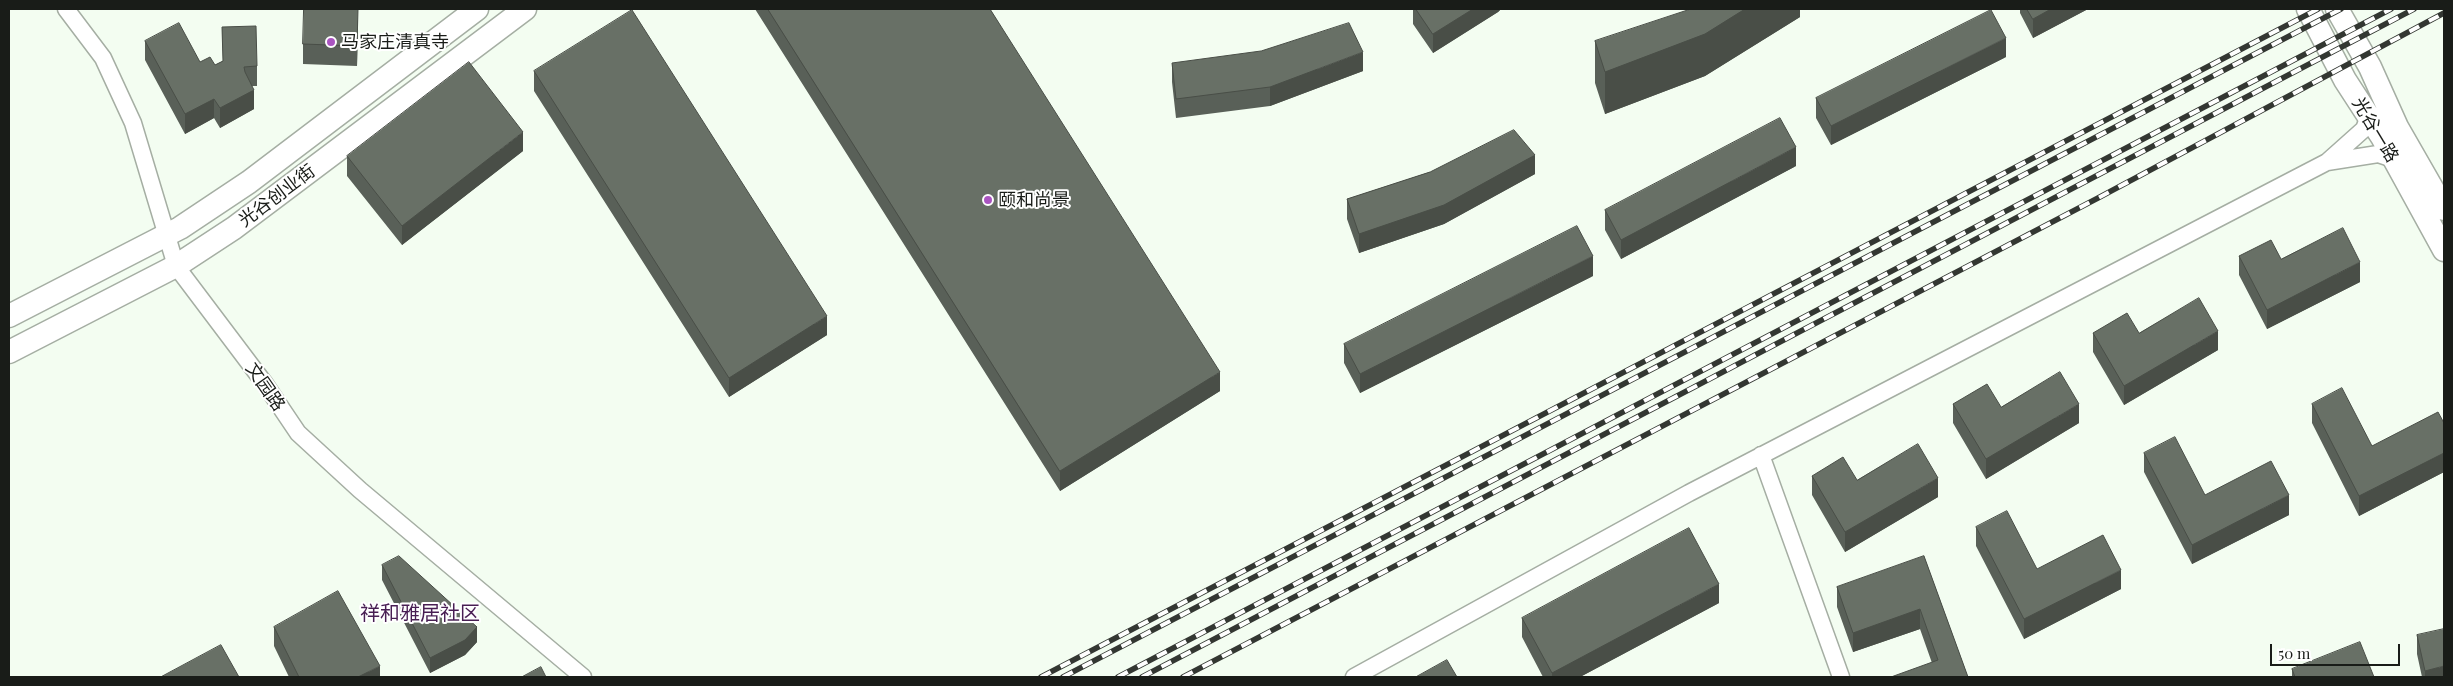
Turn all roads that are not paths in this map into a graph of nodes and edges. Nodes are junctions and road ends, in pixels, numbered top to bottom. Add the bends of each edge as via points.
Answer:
1 (66, 9) edge
2 (477, 9) edge
3 (525, 9) edge
4 (2308, 9) edge
5 (2337, 9) edge
6 (2369, 116) junction
7 (2393, 159) junction
8 (2328, 162) junction
9 (2444, 209) edge
10 (166, 235) junction
11 (2444, 250) edge
12 (176, 266) junction
13 (9, 316) edge
14 (9, 352) edge
15 (1761, 455) junction
16 (584, 677) edge
17 (1354, 677) edge
18 (1841, 677) edge

1 - 10 street, 文园路 via 103,58 133,123
2 - 10 main road, 光谷创业街 via 249,182
3 - 12 main road, 光谷创业街 via 234,228
4 - 6 main road, 光谷一路 via 2345,80
5 - 9 main road, 光谷一路 via 2370,67 2397,127
6 - 7 main road, 光谷一路
6 - 8 street via 2364,129
7 - 8 street via 2378,154
7 - 11 main road, 光谷一路
8 - 15 street
10 - 12 street, 文园路
10 - 13 main road, 光谷创业街
12 - 14 main road, 光谷创业街
12 - 16 street, 文园路 via 265,384 298,434 360,490
15 - 17 street
15 - 18 street

